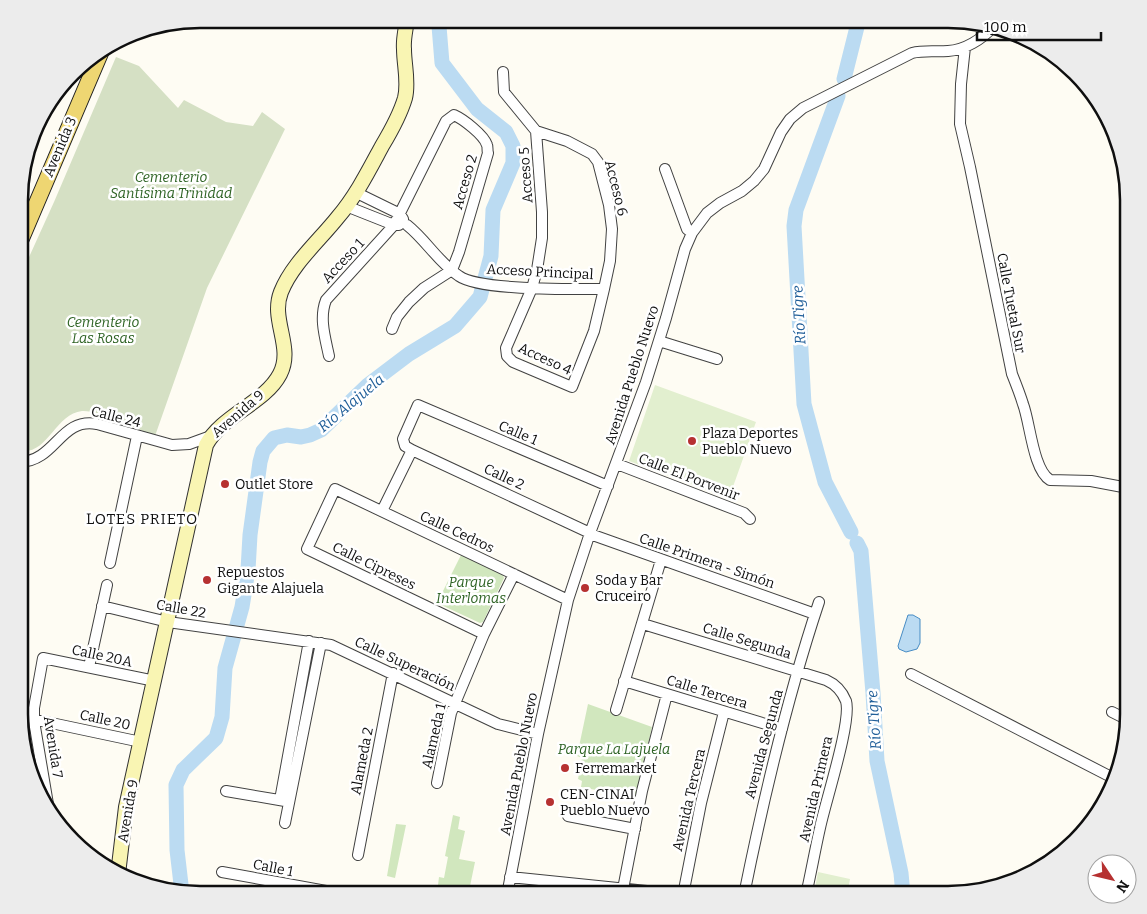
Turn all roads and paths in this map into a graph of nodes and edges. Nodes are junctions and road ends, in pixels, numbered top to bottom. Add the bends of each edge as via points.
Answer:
1 (406, 28) edge
2 (987, 32) edge
3 (966, 47) junction
4 (96, 63) edge
5 (503, 72) dead end
6 (536, 131) junction
7 (665, 169) dead end
8 (356, 192) junction
9 (346, 206) junction
10 (400, 221) junction
11 (28, 223) edge
12 (692, 233) junction
13 (452, 270) junction
14 (532, 288) junction
15 (604, 289) junction
16 (392, 329) dead end
17 (659, 342) junction
18 (329, 356) dead end
19 (717, 359) dead end
20 (137, 436) junction
21 (211, 436) junction
22 (189, 444) junction
23 (409, 448) junction
24 (202, 458) junction
25 (28, 462) edge
26 (616, 464) junction
27 (608, 486) junction
28 (1119, 486) edge
29 (382, 511) junction
30 (750, 519) dead end
31 (590, 534) junction
32 (307, 549) joint
33 (662, 560) junction
34 (110, 563) dead end
35 (514, 574) junction
36 (107, 585) dead end
37 (568, 600) junction
38 (819, 602) dead end
39 (102, 606) junction
40 (815, 614) junction
41 (168, 622) junction
42 (643, 624) junction
43 (484, 634) junction
44 (255, 635) joint
45 (309, 641) junction
46 (321, 643) junction
47 (43, 658) joint
48 (89, 667) junction
49 (797, 671) junction
50 (393, 673) junction
51 (911, 674) dead end
52 (624, 681) junction
53 (155, 682) junction
54 (840, 690) joint
55 (667, 694) junction
56 (455, 703) junction
57 (616, 710) dead end
58 (724, 712) junction
59 (1112, 712) dead end
60 (1119, 716) edge
61 (34, 721) junction
62 (782, 730) junction
63 (538, 734) junction
64 (141, 742) junction
65 (1108, 776) edge
66 (437, 783) dead end
67 (226, 791) dead end
68 (46, 793) edge
69 (284, 801) junction
70 (568, 816) dead end
71 (285, 824) dead end
72 (635, 829) junction
73 (358, 855) dead end
74 (119, 867) edge
75 (222, 872) dead end
76 (510, 877) junction
77 (277, 886) edge
78 (508, 886) edge
79 (595, 886) edge
80 (624, 886) edge
81 (686, 886) edge
82 (746, 886) edge
83 (808, 886) edge

1 - 8 street, Avenida 9 via 404,100 396,121
2 - 3 street, Avenida Pueblo Nuevo
3 - 12 street, Avenida Pueblo Nuevo via 912,53 803,108 781,132 764,169 754,181 708,213
3 - 28 street, Calle Tuetal Sur via 960,124 1012,374 1024,405 1039,464 1045,478 1050,480 1091,481
4 - 11 main road, Avenida 3
5 - 6 street, Acceso 5 via 504,92
6 - 14 street, Acceso 5 via 542,238
6 - 15 street, Acceso 6 via 582,147 598,162 612,229
7 - 12 street via 686,229
8 - 9 street, Avenida 9
8 - 10 street, Acceso Principal
9 - 10 street, Acceso Principal
9 - 21 street, Avenida 9 via 290,275 280,295 278,307 285,355 280,375
10 - 13 street, Acceso Principal via 415,231
10 - 13 street, Acceso 2 via 446,121 454,115 462,119 487,144 488,153
10 - 18 street, Acceso 1 via 326,300 322,317
12 - 17 street, Avenida Pueblo Nuevo
13 - 14 street, Acceso Principal via 472,282
13 - 16 street via 409,302
14 - 15 street, Acceso Principal
14 - 15 street, Acceso 4 via 506,348 507,356 513,362 572,387 594,331
17 - 19 street
17 - 26 street, Avenida Pueblo Nuevo
20 - 22 street, Calle 24 via 167,445
20 - 25 street, Calle 24 via 85,422 75,425 54,446
20 - 34 street
21 - 22 street, Calle 24
21 - 24 street, Avenida 9
22 - 24 street via 199,447
23 - 27 street, Calle 1 via 403,439 418,405
23 - 29 street
23 - 31 street, Calle 2
24 - 41 street, Avenida 9
26 - 27 street, Avenida Pueblo Nuevo
26 - 30 street, Calle El Porvenir
27 - 31 street, Avenida Pueblo Nuevo
29 - 32 street, Calle Cedros via 335,489
29 - 35 street, Calle Cedros
31 - 33 street, Calle Primera - Simón
31 - 37 street, Avenida Pueblo Nuevo
32 - 43 street, Calle Cipreses
33 - 40 street, Calle Primera - Simón
33 - 42 street
35 - 37 street, Calle Cedros
35 - 43 street, Alameda 1
36 - 39 street
37 - 63 street, Avenida Pueblo Nuevo
38 - 40 street, Avenida Segunda
39 - 41 street, Calle 22
39 - 48 street
40 - 49 street, Avenida Segunda
41 - 44 street, Calle 22
41 - 53 street, Avenida 9
42 - 49 street, Calle Segunda
42 - 52 street
43 - 56 street, Alameda 1
44 - 45 street, Calle Superación
45 - 46 street, Calle Superación
45 - 69 street
46 - 50 street, Calle Superación
46 - 69 street
47 - 48 street, Calle 20A
47 - 61 street, Avenida 7
48 - 53 street, Calle 20A
49 - 54 street, Calle Segunda via 826,680
49 - 62 street, Avenida Segunda
50 - 56 street, Calle Superación
50 - 73 street, Alameda 2
51 - 65 street
52 - 55 street, Calle Tercera
52 - 57 street
53 - 64 street, Avenida 9
54 - 83 street, Avenida Primera via 846,701 846,721
55 - 58 street, Calle Tercera
55 - 72 street
56 - 63 street, Calle Superación via 506,727
56 - 66 street, Alameda 1
58 - 62 street, Calle Tercera
58 - 81 street, Avenida Tercera via 701,803
59 - 60 street
61 - 64 street, Calle 20
61 - 68 street, Avenida 7
62 - 82 street, Avenida Segunda
63 - 76 street, Avenida Pueblo Nuevo
64 - 74 street, Avenida 9 via 126,807
67 - 69 street
69 - 71 street
70 - 72 street
72 - 80 street
75 - 77 street, Calle 1
76 - 78 street, Avenida Pueblo Nuevo
76 - 79 street

